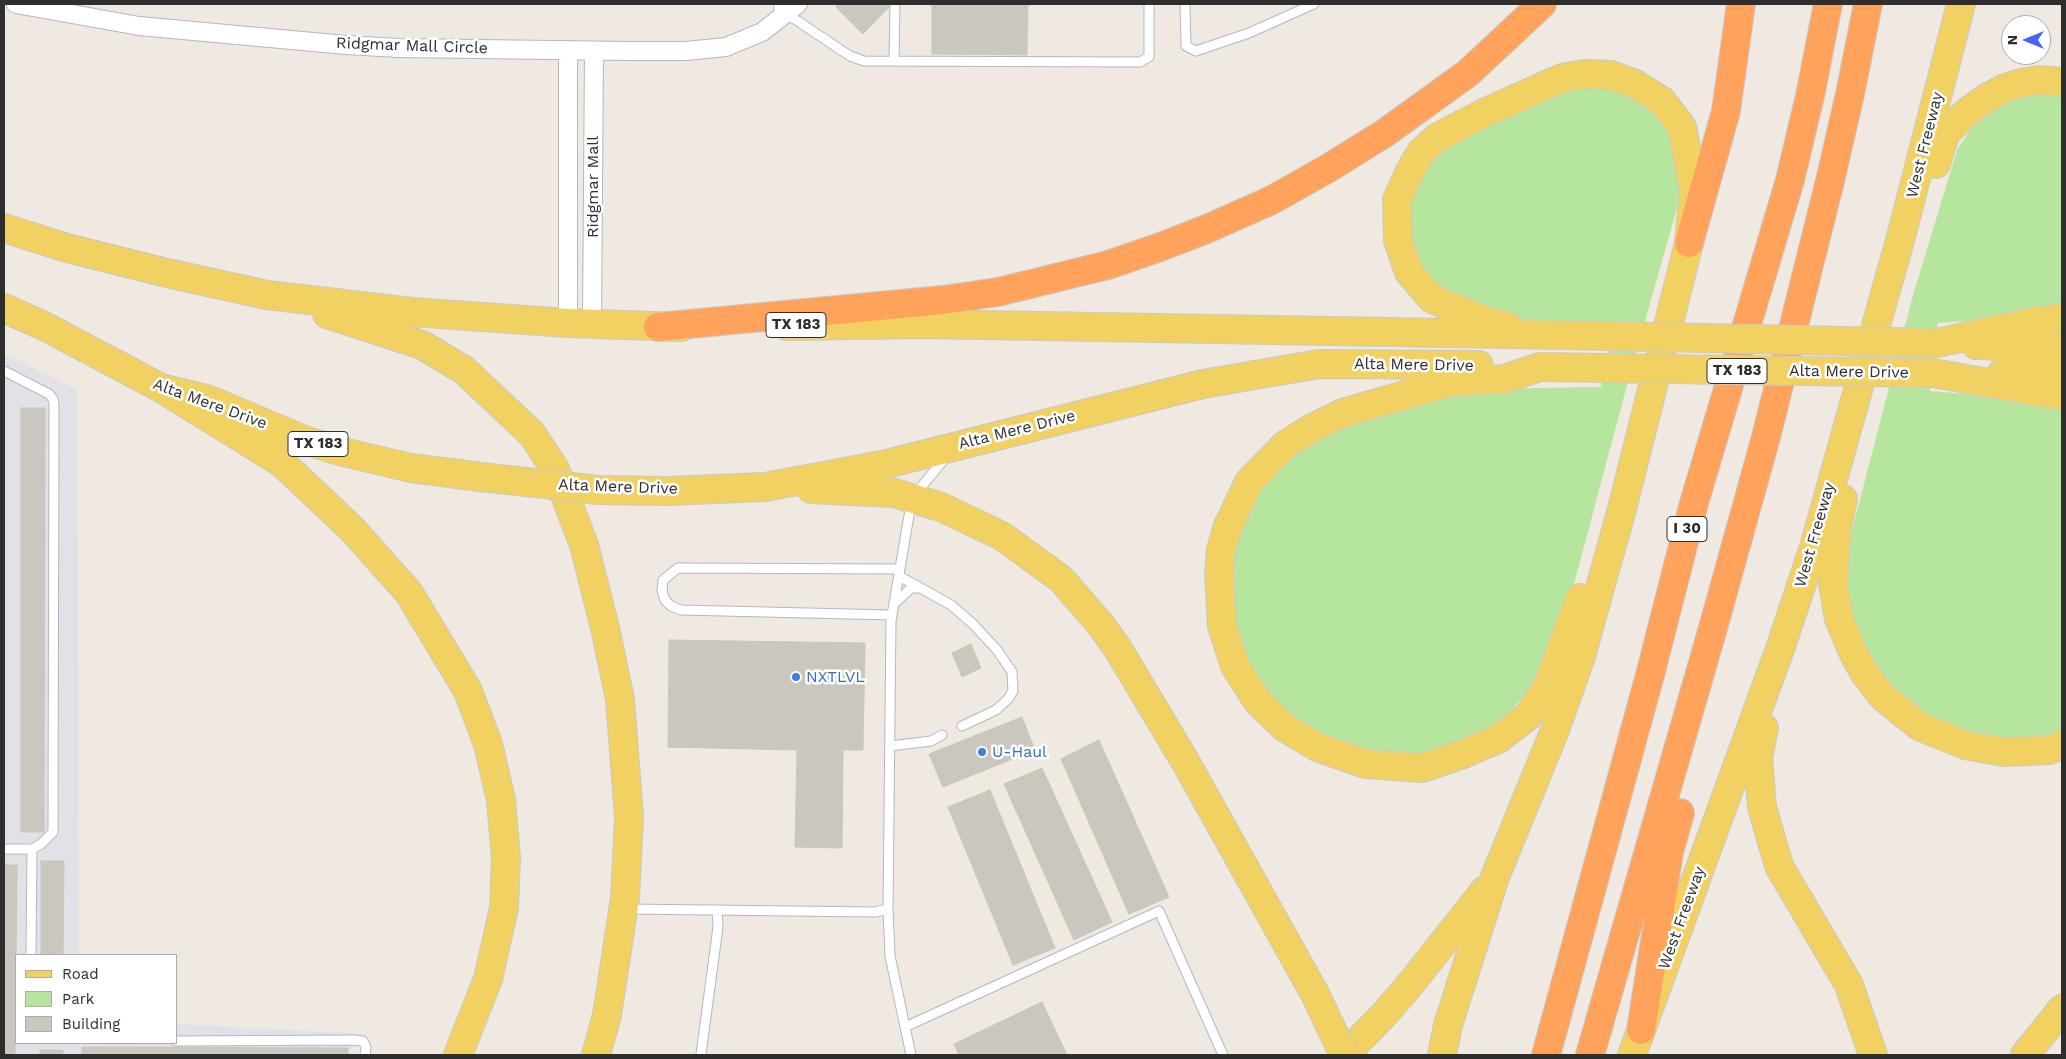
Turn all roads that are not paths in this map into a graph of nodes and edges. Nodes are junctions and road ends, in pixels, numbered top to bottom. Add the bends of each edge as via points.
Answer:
1 (16, 4) edge
2 (895, 4) edge
3 (1149, 4) edge
4 (1185, 4) edge
5 (1314, 4) edge
6 (1542, 4) edge
7 (1741, 4) edge
8 (1828, 4) edge
9 (1868, 4) edge
10 (1961, 4) edge
11 (786, 10) edge
12 (568, 50) junction
13 (594, 51) junction
14 (894, 62) junction
15 (2062, 82) edge
16 (1908, 209) junction
17 (4, 228) edge
18 (1689, 243) junction
19 (267, 295) junction
20 (4, 308) edge
21 (2062, 318) edge
22 (580, 324) junction
23 (658, 327) junction
24 (1563, 335) junction
25 (1937, 343) junction
26 (2062, 348) edge
27 (1540, 367) junction
28 (4, 371) edge
29 (2062, 372) edge
30 (1933, 373) junction
31 (161, 388) junction
32 (2062, 396) edge
33 (1847, 425) junction
34 (956, 445) junction
35 (765, 487) junction
36 (912, 498) junction
37 (1622, 510) junction
38 (900, 572) junction
39 (920, 588) junction
40 (894, 604) junction
41 (892, 615) junction
42 (1714, 628) junction
43 (1780, 649) junction
44 (962, 726) dead end
45 (942, 735) dead end
46 (2062, 745) edge
47 (890, 746) junction
48 (4, 849) edge
49 (32, 849) junction
50 (1495, 877) junction
51 (888, 908) junction
52 (623, 909) junction
53 (717, 910) junction
54 (31, 954) edge
55 (2056, 1017) edge
56 (906, 1027) junction
57 (178, 1041) edge
58 (1637, 1043) edge
59 (701, 1054) edge
60 (365, 1055) edge
61 (458, 1055) edge
62 (596, 1055) edge
63 (911, 1055) edge
64 (1223, 1055) edge
65 (1344, 1055) edge
66 (1442, 1055) edge
67 (1546, 1055) edge
68 (1590, 1055) edge
69 (1873, 1055) edge
70 (2025, 1055) edge
71 (2032, 1055) edge

1 - 12 street, Ridgmar Mall Circle via 139,26 346,45
2 - 14 lane
3 - 14 lane via 1148,56 1140,62
4 - 5 lane via 1186,46 1196,51 1249,33
6 - 23 highway via 1468,72 1385,133 1272,200 1163,246 1108,266 998,292
7 - 18 highway via 1726,111
8 - 67 highway, I 30 via 1790,180 1694,503
9 - 42 highway via 1830,181
10 - 16 main road, West Freeway
11 - 13 street, Ridgmar Mall Circle via 762,32 726,47 686,51
11 - 14 lane via 850,56 864,62
12 - 13 street, Ridgmar Mall Circle
12 - 22 street, Ridgmar Mall
13 - 22 street, Ridgmar Mall
15 - 16 main road via 2039,80 2021,83 1992,95 1967,112 1945,134 1930,186
16 - 33 main road, West Freeway
17 - 19 main road, Alta Mere Drive / TX 183 via 94,255
18 - 24 main road via 1694,190 1682,127 1662,101 1635,84 1611,75 1585,74 1562,78 1438,137 1421,152 1397,200 1398,240 1409,272 1432,299 1492,323
18 - 37 main road
19 - 22 main road, Alta Mere Drive / TX 183 via 412,312
19 - 52 main road via 422,345 464,370 532,434 555,469 584,545 620,699 629,817
20 - 31 main road, Alta Mere Drive / TX 183
21 - 25 main road
22 - 23 main road, Alta Mere Drive / TX 183
23 - 24 main road, Alta Mere Drive / TX 183 via 923,324
24 - 25 main road, Alta Mere Drive / TX 183, bridge
25 - 26 main road, Alta Mere Drive / TX 183
27 - 30 main road, Alta Mere Drive / TX 183, bridge
27 - 34 main road, Alta Mere Drive / TX 183 via 1319,364 1203,384
27 - 37 main road via 1504,379 1450,382 1343,413 1285,445 1249,482 1228,526 1221,550 1219,601 1222,626 1235,666 1258,702 1284,727 1317,747 1366,764 1422,768 1463,754 1498,739 1528,716 1547,687 1600,541
28 - 49 lane via 49,394 54,406 54,832
29 - 30 main road, Alta Mere Drive / TX 183
30 - 32 main road
31 - 35 main road, Alta Mere Drive / TX 183, bridge via 207,399 307,441 411,468 598,490
31 - 61 main road via 282,463 352,529 409,593 468,691 488,744 500,800 506,858 504,908 488,979
33 - 43 main road, West Freeway via 1814,547
33 - 46 main road via 1851,462 1837,527 1833,584 1839,619 1865,674 1883,698 1919,726 1965,745 2004,752 2049,750
34 - 35 main road, Alta Mere Drive / TX 183 via 882,465
34 - 36 lane
35 - 36 main road via 894,492
36 - 38 lane
36 - 65 main road, bridge via 941,507 1010,541 1061,578 1101,625 1185,761 1315,994
37 - 50 main road via 1577,665 1548,747
38 - 39 lane
38 - 40 lane
38 - 41 lane via 678,568 663,580 665,600 681,610
39 - 40 lane via 910,588
39 - 44 lane via 952,605 997,650 1012,672 1013,691 1008,699 996,710
40 - 41 lane
41 - 47 lane
42 - 58 highway via 1711,694 1669,852
42 - 68 highway
43 - 58 main road, West Freeway
43 - 69 main road via 1758,758 1762,806 1779,866 1849,985
45 - 47 lane via 931,741
47 - 51 lane
48 - 49 lane
49 - 54 lane
50 - 65 main road via 1408,987
50 - 66 main road via 1448,1025
51 - 53 lane via 875,912
51 - 56 lane via 890,956
52 - 53 lane
52 - 62 main road via 607,1014
53 - 59 lane via 718,927
55 - 70 main road
55 - 71 main road
56 - 63 lane
56 - 64 lane via 1159,911
57 - 60 lane via 355,1040 363,1041

